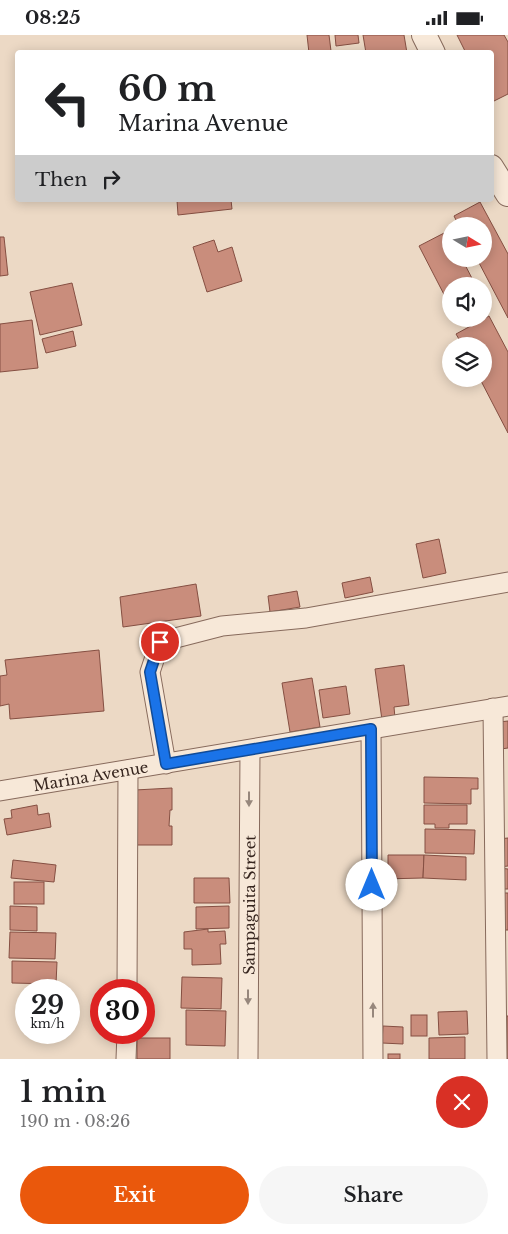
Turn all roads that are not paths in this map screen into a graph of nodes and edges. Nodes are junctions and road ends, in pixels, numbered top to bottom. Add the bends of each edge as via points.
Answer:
1 (424, 35) edge
2 (432, 50) edge
3 (494, 172) edge
4 (508, 195) edge
5 (508, 582) edge
6 (501, 707) edge
7 (371, 729) junction
8 (250, 750) junction
9 (166, 764) junction
10 (128, 770) junction
11 (0, 791) edge
12 (501, 822) edge
13 (502, 951) edge
14 (127, 979) edge
15 (127, 1044) edge
16 (126, 1059) edge
17 (248, 1059) edge
18 (373, 1059) edge
19 (497, 1059) edge

1 - 2 street
3 - 4 street
5 - 9 street via 306,618 222,626 160,642 150,672
6 - 7 street, Marina Avenue
6 - 12 street
7 - 8 street, Marina Avenue
18 -> 7 street
8 - 9 street, Marina Avenue
8 -> 17 street, Sampaguita Street
9 - 10 street, Marina Avenue
10 - 11 street, Marina Avenue
10 - 14 street
12 - 13 street
13 - 19 street
15 - 16 street

